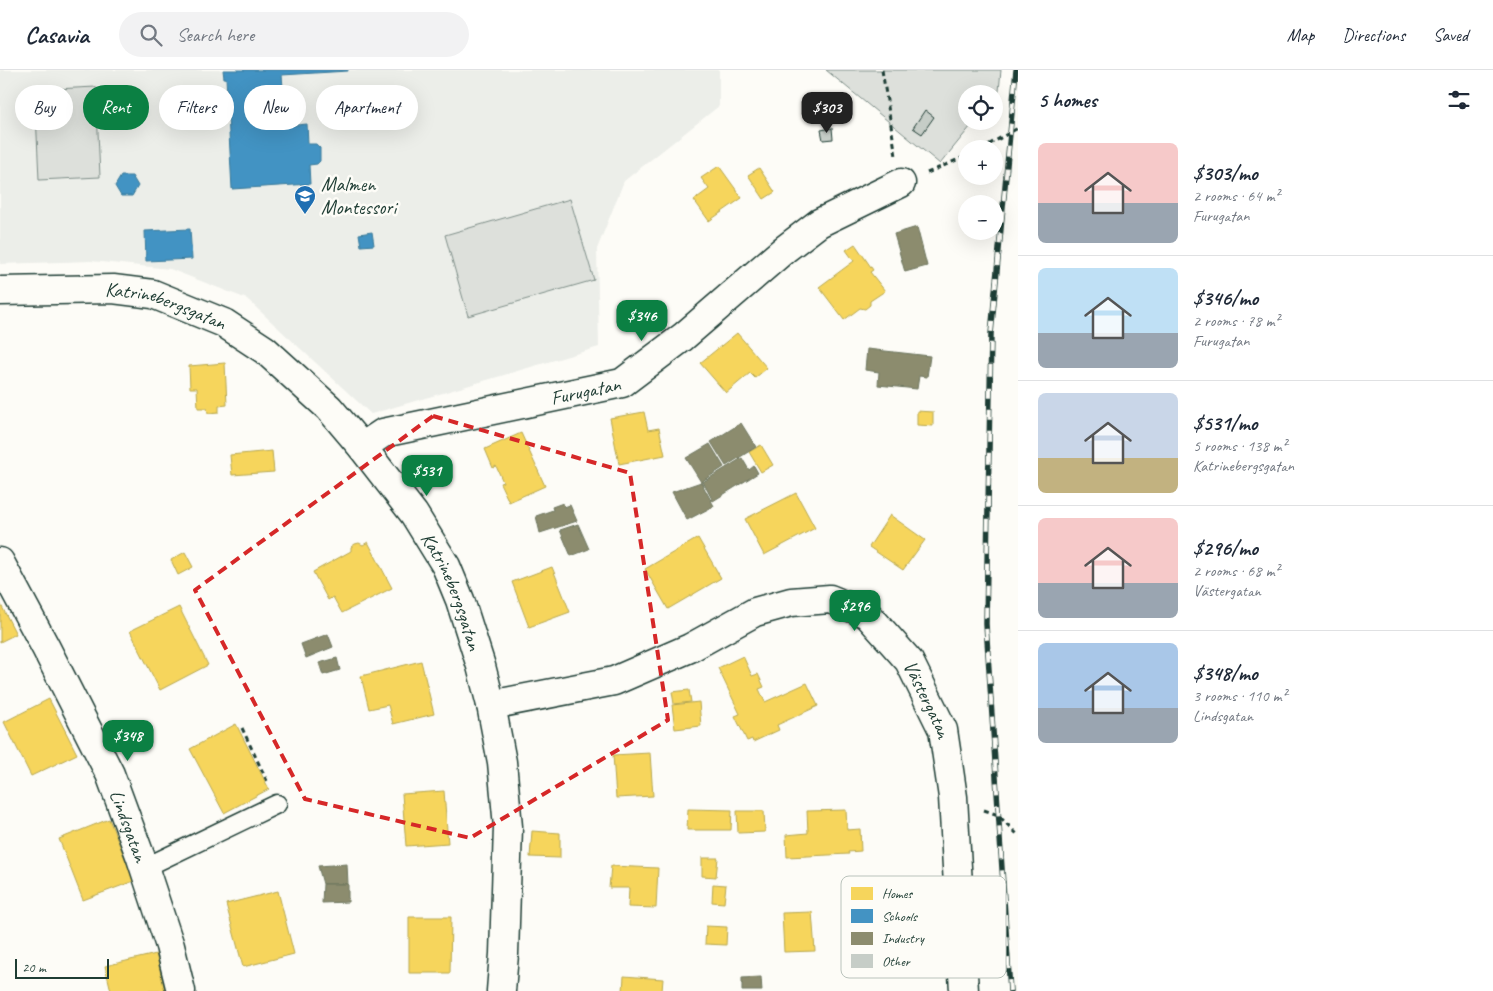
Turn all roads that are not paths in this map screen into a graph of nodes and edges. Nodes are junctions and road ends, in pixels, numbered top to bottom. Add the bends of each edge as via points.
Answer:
1 (901, 184) road end
2 (0, 291) edge
3 (362, 447) junction
4 (0, 562) edge
5 (491, 705) junction
6 (277, 804) road end
7 (144, 868) junction
8 (957, 876) edge
9 (963, 978) edge
10 (181, 991) edge
11 (501, 991) edge
12 (964, 991) edge

1 - 3 street, Furugatan via 819,223 683,337 622,383 383,433
2 - 3 street, Katrinebergsgatan via 113,289 154,294 224,323 265,350 308,388
3 - 5 street, Katrinebergsgatan via 414,514 446,566 460,600
4 - 7 street, Lindsgatan via 110,774
5 - 8 street, Västergatan via 614,681 690,648 755,612 791,602 830,599 867,614 909,661 943,730 953,797
5 - 11 street, Katrinebergsgatan via 502,762 508,827
6 - 7 lane
7 - 10 street, Lindsgatan
9 - 12 street, Västergatan

